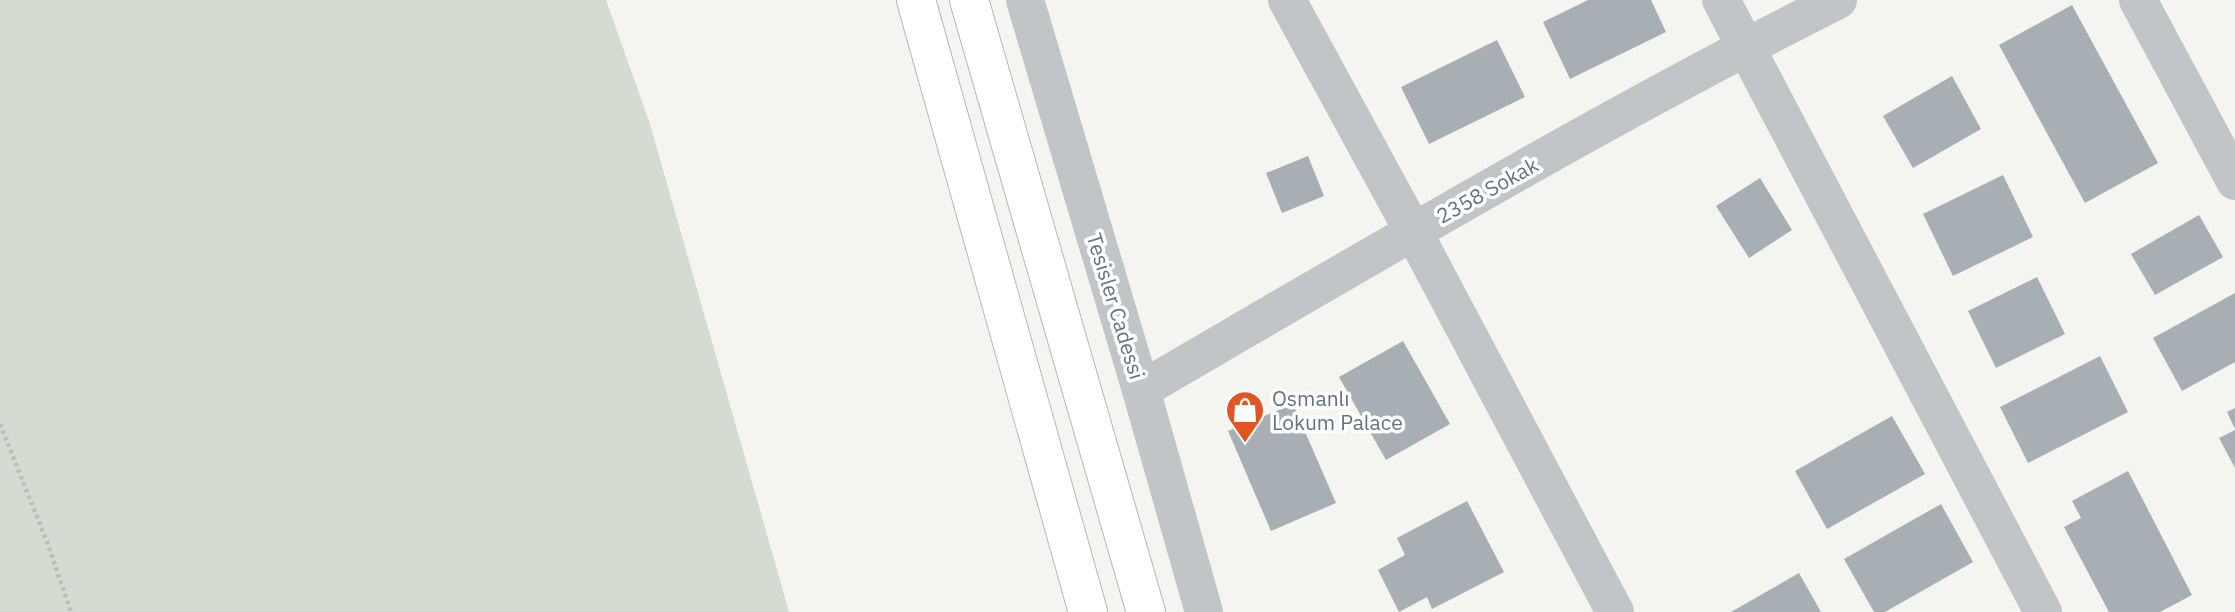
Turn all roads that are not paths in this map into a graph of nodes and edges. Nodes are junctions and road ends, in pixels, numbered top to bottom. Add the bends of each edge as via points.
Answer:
1 (916, 0) edge
2 (969, 0) edge
3 (1025, 0) edge
4 (1287, 0) edge
5 (1721, 0) edge
6 (1838, 0) edge
7 (2138, 0) edge
8 (1745, 47) junction
9 (2235, 181) edge
10 (1413, 231) junction
11 (1141, 390) junction
12 (1088, 612) edge
13 (1146, 612) edge
14 (1204, 612) edge
15 (1615, 612) edge
16 (2043, 612) edge

1 - 12 main road
2 - 13 main road
3 - 11 street, Tesisler Cadessi
4 - 10 street
5 - 8 street
6 - 8 street, 2358 Sokak
7 - 9 street
8 - 10 street, 2358 Sokak
8 - 16 street
10 - 11 street, 2358 Sokak
10 - 15 street
11 - 14 street, Tesisler Cadessi

